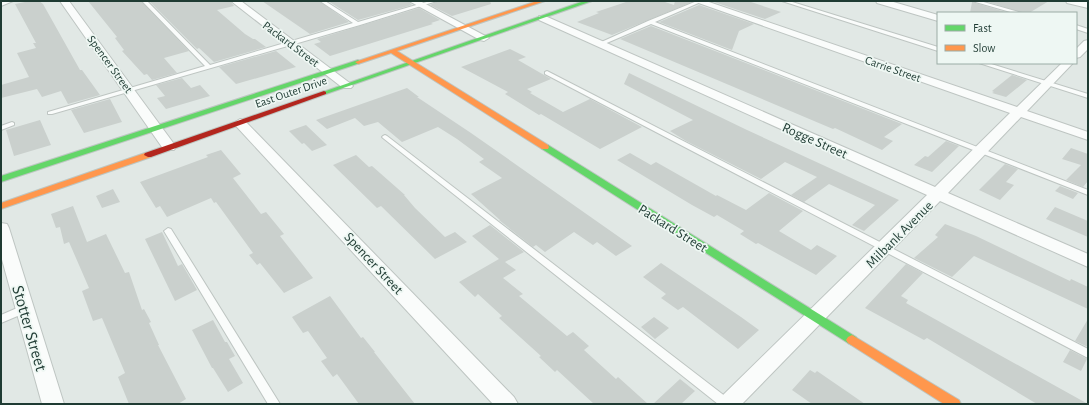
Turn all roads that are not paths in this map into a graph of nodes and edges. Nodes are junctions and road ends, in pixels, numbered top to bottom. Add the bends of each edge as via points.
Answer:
1 (10, 1) edge
2 (64, 1) edge
3 (144, 1) edge
4 (236, 1) edge
5 (322, 1) edge
6 (435, 1) edge
7 (542, 1) edge
8 (587, 1) edge
9 (699, 1) edge
10 (784, 1) edge
11 (880, 1) edge
12 (974, 1) edge
13 (1070, 1) edge
14 (1, 3) edge
15 (417, 3) edge
16 (1088, 5) edge
17 (1016, 12) edge
18 (542, 18) junction
19 (937, 18) edge
20 (650, 22) junction
21 (358, 24) junction
22 (463, 27) junction
23 (1077, 27) edge
24 (1088, 30) edge
25 (484, 38) junction
26 (290, 43) junction
27 (1088, 43) edge
28 (600, 44) junction
29 (937, 49) edge
30 (392, 50) junction
31 (1077, 55) edge
32 (1077, 56) edge
33 (1088, 60) edge
34 (412, 63) junction
35 (985, 64) edge
36 (1067, 64) edge
37 (209, 67) junction
38 (328, 72) junction
39 (547, 73) dead end
40 (1048, 84) junction
41 (347, 86) junction
42 (129, 90) junction
43 (1088, 96) edge
44 (50, 113) dead end
45 (1019, 113) junction
46 (240, 123) junction
47 (12, 124) dead end
48 (1, 128) edge
49 (156, 128) junction
50 (1088, 136) edge
51 (385, 137) dead end
52 (169, 148) junction
53 (981, 151) junction
54 (27, 170) junction
55 (1, 178) edge
56 (1088, 193) edge
57 (938, 195) junction
58 (1, 206) edge
59 (1, 228) edge
60 (168, 231) dead end
61 (884, 248) junction
62 (1088, 261) edge
63 (24, 309) junction
64 (815, 317) junction
65 (1, 319) edge
66 (1088, 354) edge
67 (53, 404) edge
68 (274, 404) edge
69 (507, 404) edge
70 (727, 404) edge
71 (955, 404) edge

1 - 14 street
2 - 42 street, Spencer Street
3 - 37 lane
4 - 26 street, Packard Street
5 - 21 lane
6 - 15 lane
7 - 22 main road, East Outer Drive
8 - 18 main road, East Outer Drive
9 - 20 lane
9 - 45 street, Carrie Street
10 - 29 lane
11 - 19 street
12 - 17 lane
13 - 16 street
15 - 21 lane
15 - 22 street
18 - 25 main road, East Outer Drive
18 - 28 street, Rogge Street
20 - 28 lane
20 - 53 lane
21 - 26 lane
22 - 25 street
22 - 30 main road, East Outer Drive
23 - 24 lane
25 - 34 main road, East Outer Drive
26 - 37 lane
26 - 38 street, Packard Street
27 - 31 street
28 - 57 street, Rogge Street
30 - 34 main road, Packard Street
30 - 38 main road, East Outer Drive
32 - 33 street
34 - 41 main road, East Outer Drive
34 - 64 main road, Packard Street
35 - 40 lane
36 - 40 street, Milbank Avenue
37 - 42 lane
38 - 41 street, Packard Street
38 - 49 main road, East Outer Drive
39 - 61 lane
40 - 43 lane
40 - 45 street, Milbank Avenue
41 - 46 main road, East Outer Drive
42 - 44 lane
42 - 49 street, Spencer Street
45 - 50 street, Carrie Street
45 - 53 street, Milbank Avenue
46 - 52 main road, East Outer Drive
46 - 69 street, Spencer Street
47 - 48 lane
49 - 52 street, Spencer Street
49 - 54 main road, East Outer Drive
51 - 70 lane
52 - 58 main road, East Outer Drive
53 - 56 lane
53 - 57 street, Milbank Avenue
54 - 55 main road, East Outer Drive
54 - 58 main road via 38,173 41,179 30,190
57 - 61 street, Milbank Avenue
57 - 62 street, Rogge Street
59 - 63 street, Stotter Street
60 - 68 lane
61 - 64 street, Milbank Avenue
61 - 66 lane
63 - 65 lane
63 - 67 street, Stotter Street
64 - 70 street, Milbank Avenue
64 - 71 main road, Packard Street

